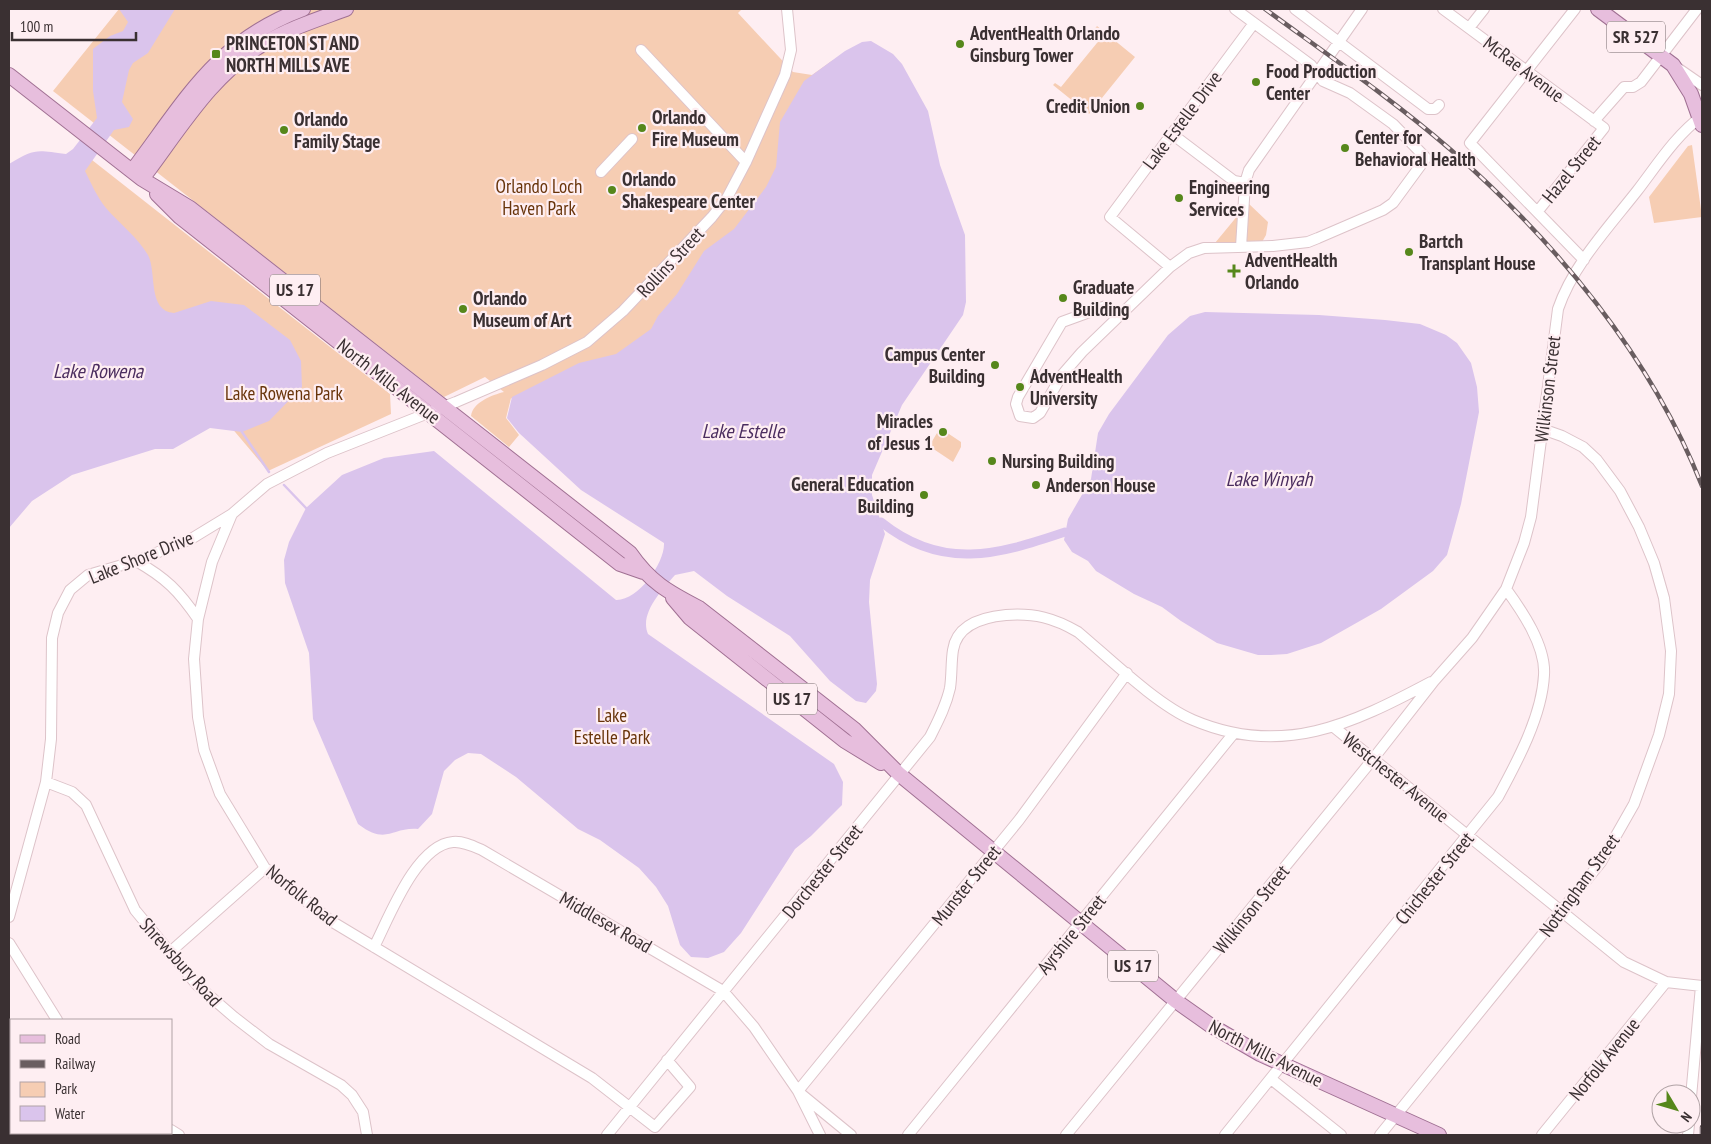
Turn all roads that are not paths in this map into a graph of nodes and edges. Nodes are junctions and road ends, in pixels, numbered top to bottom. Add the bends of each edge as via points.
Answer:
1 (303, 9) edge
2 (346, 9) edge
3 (786, 9) edge
4 (1236, 9) edge
5 (1295, 9) edge
6 (1362, 9) edge
7 (1444, 9) edge
8 (1484, 9) edge
9 (1575, 9) edge
10 (1598, 9) edge
11 (1697, 9) edge
12 (1254, 23) junction
13 (1469, 28) junction
14 (1339, 42) junction
15 (641, 50) dead end
16 (1662, 55) junction
17 (1673, 65) junction
18 (1528, 72) junction
19 (1315, 73) junction
20 (9, 75) edge
21 (1702, 85) edge
22 (1439, 105) dead end
23 (1702, 119) edge
24 (1594, 121) junction
25 (1604, 128) joint
26 (1172, 134) junction
27 (632, 139) dead end
28 (746, 162) junction
29 (601, 172) dead end
30 (137, 175) junction
31 (1245, 183) junction
32 (1538, 211) junction
33 (1241, 247) junction
34 (1584, 260) junction
35 (1170, 267) junction
36 (1118, 317) junction
37 (445, 407) junction
38 (430, 413) junction
39 (1542, 429) junction
40 (232, 514) junction
41 (136, 562) junction
42 (643, 572) junction
43 (1506, 589) junction
44 (1014, 615) joint
45 (198, 619) junction
46 (1127, 673) junction
47 (1434, 680) junction
48 (1335, 728) junction
49 (1234, 733) junction
50 (1373, 759) junction
51 (900, 774) junction
52 (46, 782) junction
53 (1468, 836) junction
54 (994, 851) junction
55 (265, 868) junction
56 (1561, 913) junction
57 (9, 917) edge
58 (1080, 922) junction
59 (9, 943) edge
60 (374, 947) junction
61 (169, 954) junction
62 (1666, 982) junction
63 (1701, 986) edge
64 (724, 991) junction
65 (1176, 1001) junction
66 (56, 1019) edge
67 (667, 1060) junction
68 (1283, 1065) junction
69 (1271, 1079) junction
70 (1692, 1084) edge
71 (798, 1091) junction
72 (629, 1109) junction
73 (1397, 1115) junction
74 (367, 1135) edge
75 (607, 1135) edge
76 (820, 1135) edge
77 (851, 1135) edge
78 (908, 1135) edge
79 (1066, 1135) edge
80 (1225, 1135) edge
81 (1340, 1135) edge
82 (1380, 1135) edge
83 (1439, 1135) edge
84 (1542, 1135) edge

1 - 30 main road via 262,27 214,65
2 - 30 main road via 287,31 245,56 210,90
3 - 28 street, Rollins Street via 791,42 788,62 775,100
4 - 12 street
5 - 14 street
6 - 14 street
7 - 13 street, McRae Avenue
8 - 13 street
9 - 18 street
10 - 16 main road, SR 527
11 - 16 street, Hazel Street
12 - 19 street via 1311,65
12 - 26 street, Lake Estelle Drive
13 - 18 street, McRae Avenue
14 - 19 street
14 - 22 street via 1428,109
15 - 28 street
16 - 17 main road, SR 527
16 - 24 street, Hazel Street via 1641,82 1624,88
17 - 21 street
17 - 23 main road, SR 527
18 - 24 street, McRae Avenue
18 - 32 street via 1470,143
19 - 31 street via 1248,170
19 - 33 street via 1393,124 1426,158 1401,195 1383,210 1308,242
20 - 30 main road, North Mills Avenue / US 17
23 - 34 street, Wilkinson Street via 1671,147
24 - 25 street, McRae Avenue
25 - 32 street, Hazel Street
26 - 31 street via 1234,181
26 - 35 street, Lake Estelle Drive via 1110,217
27 - 29 street
28 - 37 street, Rollins Street via 727,198 712,217 608,326 587,342 542,365
30 - 37 main road, North Mills Avenue / US 17 via 190,208
30 - 38 main road, North Mills Avenue / US 17 via 180,218
31 - 33 street
32 - 34 street
33 - 35 street via 1204,248 1189,253
34 - 39 street, Wilkinson Street via 1569,281 1558,309
35 - 36 street
36 - 36 street via 1106,306 1062,322 1018,397 1016,404 1020,416 1033,418 1040,413 1062,375
37 - 38 street, Rollins Street
37 - 42 main road, North Mills Avenue / US 17 via 630,553
38 - 40 street, Lake Shore Drive via 292,470 267,484
38 - 42 main road, North Mills Avenue / US 17 via 620,564
39 - 43 street, Wilkinson Street via 1531,517
39 - 56 street, Nottingham Street via 1583,447 1620,491 1654,563 1664,598 1671,651 1669,694 1659,735 1634,804 1601,862
40 - 41 street, Lake Shore Drive via 191,539
40 - 45 street, Norfolk Road via 212,562
41 - 45 street via 173,585
41 - 52 street, Lake Shore Drive via 88,575 70,590 58,613 52,638 51,739
42 - 51 main road, North Mills Avenue / US 17 via 670,593 690,618 845,742
43 - 47 street, Wilkinson Street via 1472,638
43 - 53 street, Chichester Street via 1527,618 1544,674 1536,714 1519,757 1498,797
44 - 46 street, Westchester Avenue via 1040,615 1065,624
44 - 51 street, Dorchester Street via 988,617 970,625 960,634 953,648 950,688 942,714 930,737
45 - 55 street, Norfolk Road via 194,659 204,750 220,794
46 - 49 street, Westchester Avenue via 1192,720
46 - 54 street, Munster Street
47 - 48 street, Wilkinson Street
47 - 50 street, Wilkinson Street
48 - 49 street, Westchester Avenue via 1258,737
48 - 50 street, Westchester Avenue
49 - 58 street, Ayrshire Street
50 - 53 street, Westchester Avenue
50 - 65 street, Wilkinson Street
51 - 54 main road, North Mills Avenue / US 17
51 - 64 street, Dorchester Street
52 - 57 street, Lake Shore Drive
52 - 61 street, Shrewsbury Road via 72,792 86,805 135,910
53 - 56 street, Westchester Avenue
53 - 68 street, Chichester Street
54 - 58 main road, North Mills Avenue / US 17
54 - 71 street, Munster Street
55 - 60 street, Norfolk Road via 331,921
55 - 61 street
56 - 62 street, Westchester Avenue via 1624,962
56 - 73 street, Nottingham Street
58 - 65 main road, North Mills Avenue / US 17
58 - 78 street, Ayrshire Street
59 - 66 street
60 - 64 street, Middlesex Road via 414,870 425,857 436,848 452,842 468,844
60 - 72 street, Norfolk Road via 592,1078
61 - 74 street, Shrewsbury Road via 234,1018 269,1044 341,1085 363,1112
62 - 63 street, Westchester Avenue
62 - 84 street, Norfolk Avenue
63 - 70 street
64 - 67 street, Dorchester Street
64 - 71 street, Middlesex Road
65 - 68 main road, North Mills Avenue / US 17 via 1226,1035
65 - 79 street, Wilkinson Street
67 - 72 street, Dorchester Street
67 - 72 street, Norfolk Road via 690,1087 655,1127
68 - 69 street, Chichester Street
68 - 73 main road, North Mills Avenue / US 17
69 - 80 street, Chichester Street
69 - 81 street
71 - 76 street, Middlesex Road
71 - 77 street
72 - 75 street, Dorchester Street
73 - 82 street, Nottingham Street
73 - 83 main road, North Mills Avenue / US 17

